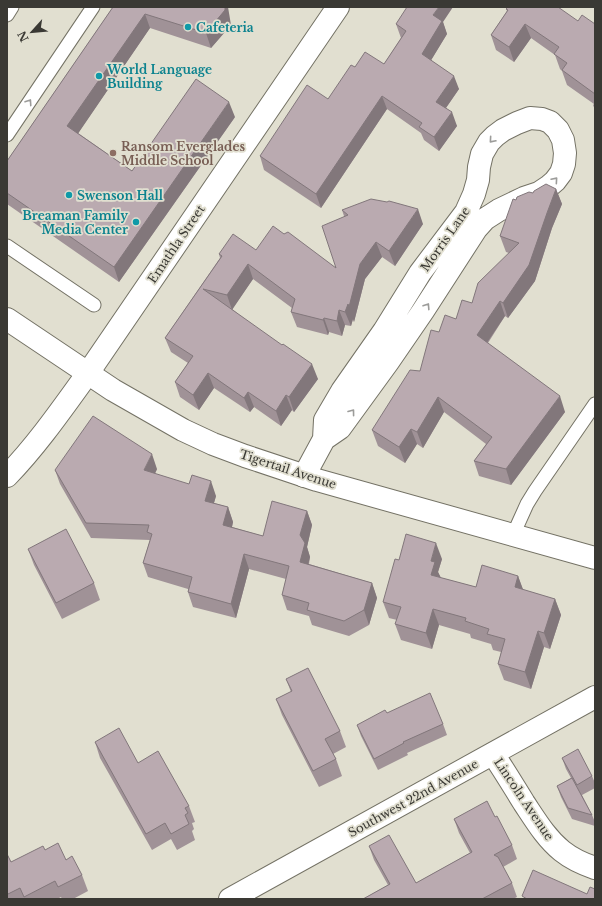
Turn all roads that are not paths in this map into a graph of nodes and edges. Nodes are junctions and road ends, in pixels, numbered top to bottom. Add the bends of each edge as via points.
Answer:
1 (12, 7) edge
2 (93, 7) edge
3 (338, 7) edge
4 (7, 15) edge
5 (7, 135) edge
6 (7, 246) edge
7 (94, 305) dead end
8 (7, 319) edge
9 (88, 373) junction
10 (595, 404) edge
11 (324, 439) junction
12 (7, 476) edge
13 (304, 476) junction
14 (513, 535) junction
15 (595, 558) edge
16 (595, 697) edge
17 (493, 754) junction
18 (595, 868) edge
19 (230, 899) edge

1 - 4 lane
5 -> 2 lane
3 - 9 street, Emathla Street
6 - 7 lane
8 - 9 street, Tigertail Avenue
9 - 12 street, Emathla Street
9 - 13 street, Tigertail Avenue via 198,438
10 - 14 lane via 535,491
11 -> 11 street, Morris Lane via 340,428 356,407 476,229 499,210 539,193 556,181 564,164 565,153 563,140 550,122 530,118 504,130 489,142 482,154 478,180 466,212 420,273 342,391 325,420
11 - 13 street, Morris Lane
13 - 14 street, Tigertail Avenue
14 - 15 street, Tigertail Avenue
16 - 17 street, Southwest 22nd Avenue
17 - 18 street, Lincoln Avenue via 554,844 573,859
17 - 19 street, Southwest 22nd Avenue

